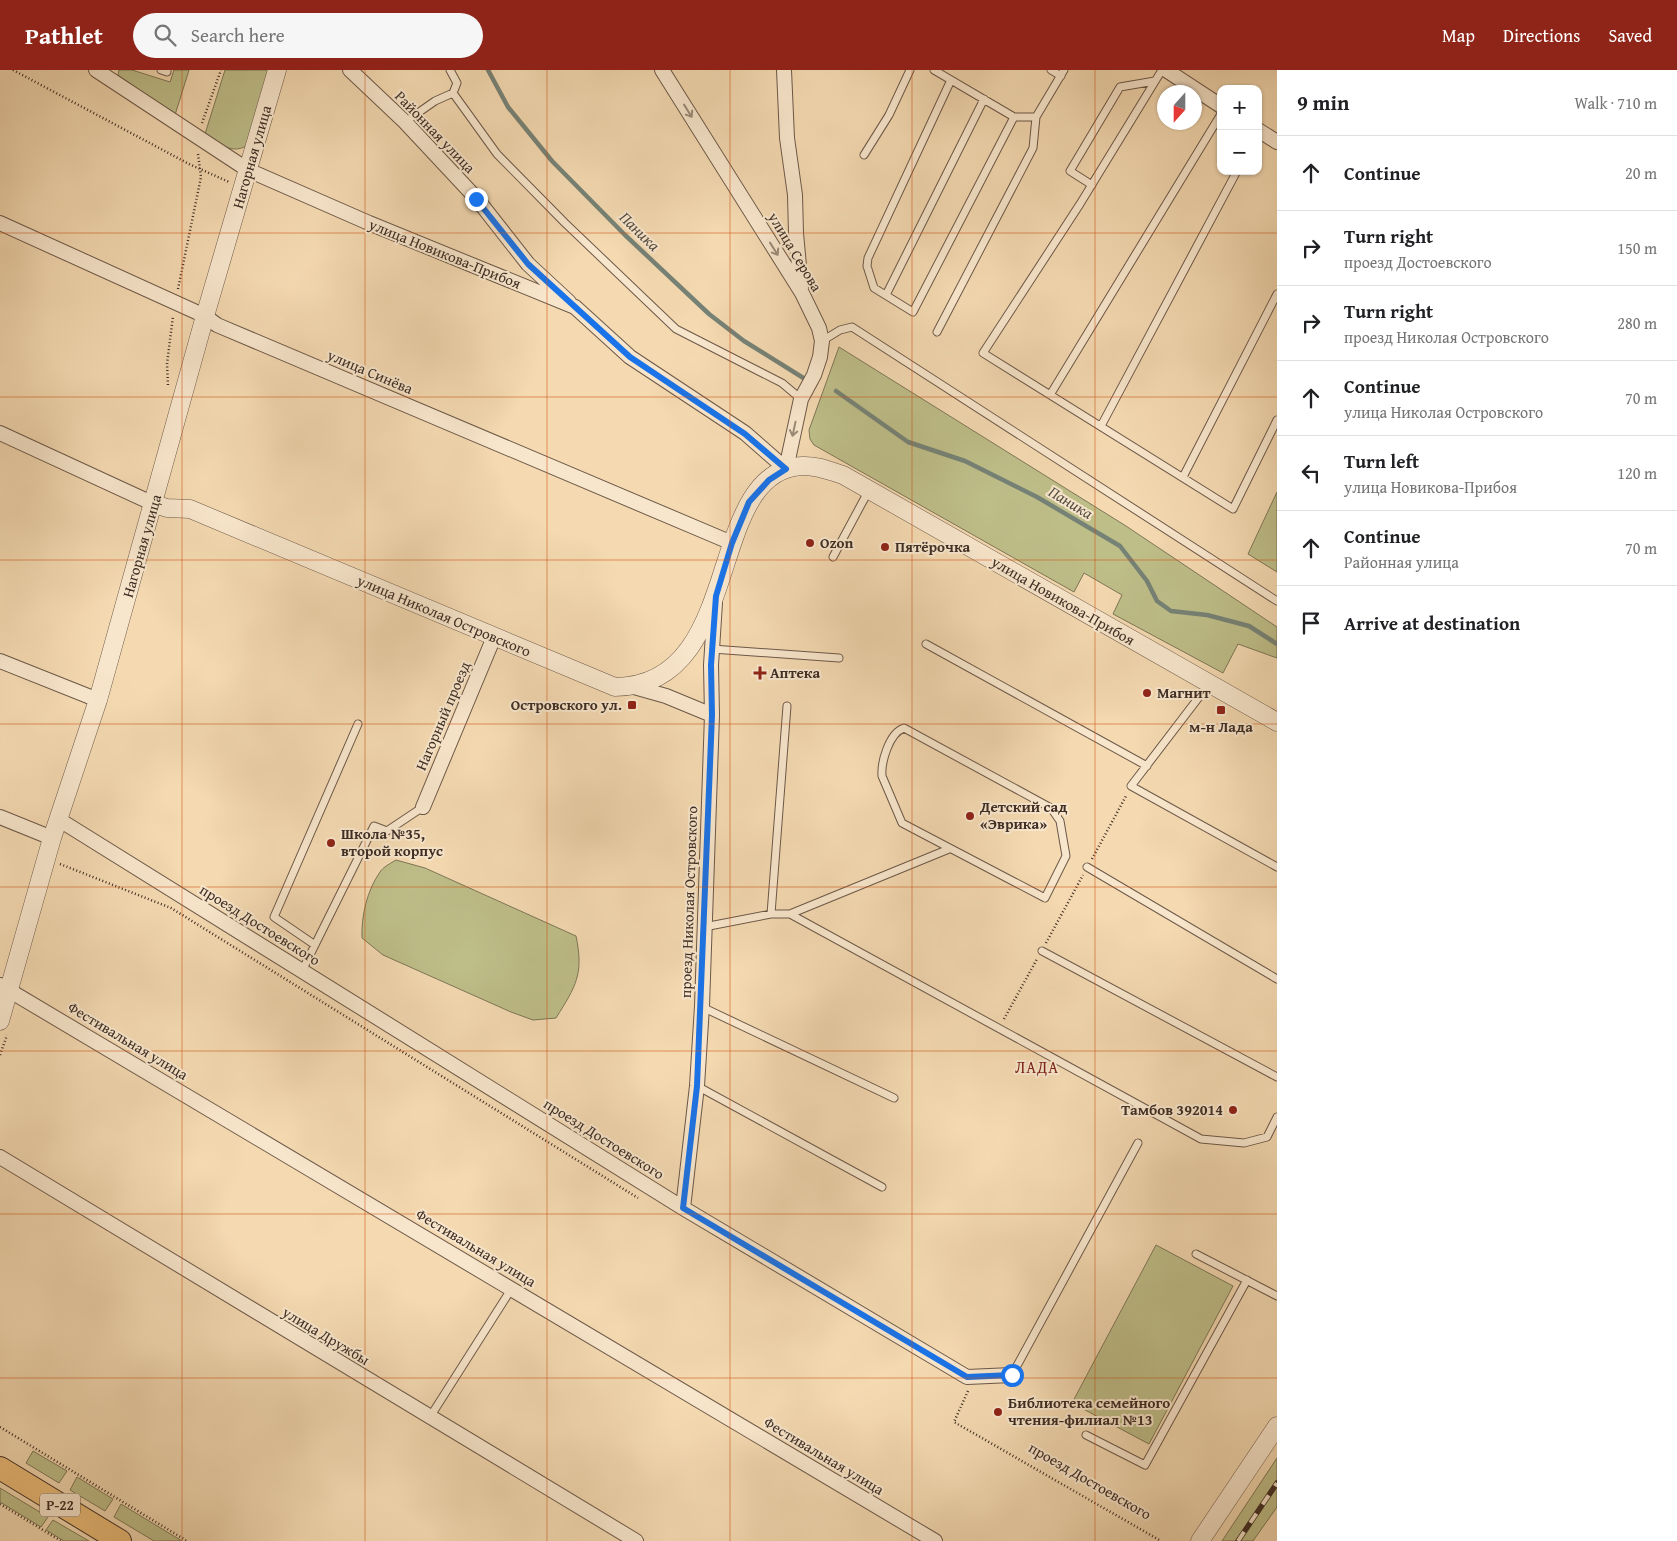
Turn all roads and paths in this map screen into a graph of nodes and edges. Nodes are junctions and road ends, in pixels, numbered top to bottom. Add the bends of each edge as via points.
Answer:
1 (13, 70) edge
2 (161, 70) edge
3 (167, 70) edge
4 (221, 70) edge
5 (277, 70) edge
6 (350, 70) edge
7 (450, 70) edge
8 (662, 70) edge
9 (784, 70) edge
10 (910, 70) edge
11 (934, 70) edge
12 (1051, 70) edge
13 (1164, 70) edge
14 (103, 72) edge
15 (1062, 73) edge
16 (951, 80) junction
17 (1155, 81) junction
18 (453, 93) junction
19 (984, 99) junction
20 (1217, 103) edge
21 (1014, 117) junction
22 (1036, 117) junction
23 (1217, 121) edge
24 (405, 122) junction
25 (1262, 133) edge
26 (196, 134) junction
27 (1277, 142) edge
28 (864, 155) dead end
29 (200, 168) junction
30 (248, 170) junction
31 (1235, 175) edge
32 (1092, 185) junction
33 (243, 188) junction
34 (0, 223) edge
35 (802, 293) junction
36 (1277, 294) edge
37 (886, 295) junction
38 (175, 304) junction
39 (575, 307) junction
40 (205, 316) junction
41 (938, 332) dead end
42 (822, 341) junction
43 (166, 394) dead end
44 (1050, 395) junction
45 (800, 399) junction
46 (1277, 420) edge
47 (1100, 426) junction
48 (0, 433) edge
49 (786, 469) junction
50 (1183, 477) junction
51 (869, 490) junction
52 (154, 504) junction
53 (732, 543) junction
54 (833, 557) dead end
55 (716, 596) junction
56 (1277, 601) edge
57 (494, 637) junction
58 (926, 644) dead end
59 (712, 649) junction
60 (839, 658) dead end
61 (0, 661) edge
62 (1208, 684) junction
63 (634, 687) junction
64 (98, 700) junction
65 (787, 706) dead end
66 (712, 715) junction
67 (1277, 722) edge
68 (358, 724) dead end
69 (1147, 766) junction
70 (1132, 786) junction
71 (422, 807) joint
72 (0, 817) edge
73 (58, 820) junction
74 (52, 838) junction
75 (949, 849) junction
76 (59, 863) dead end
77 (1277, 866) edge
78 (1088, 867) junction
79 (771, 914) junction
80 (790, 914) junction
81 (704, 928) junction
82 (315, 945) junction
83 (1042, 951) junction
84 (302, 971) junction
85 (1277, 979) edge
86 (5, 987) edge
87 (702, 1006) junction
88 (0, 1021) edge
89 (999, 1029) junction
90 (1277, 1077) edge
91 (697, 1086) junction
92 (894, 1098) dead end
93 (1277, 1117) edge
94 (1138, 1143) dead end
95 (0, 1157) edge
96 (882, 1187) dead end
97 (645, 1203) dead end
98 (683, 1208) junction
99 (1196, 1254) dead end
100 (1247, 1280) junction
101 (512, 1288) junction
102 (1277, 1296) edge
103 (1012, 1375) joint
104 (967, 1377) junction
105 (430, 1418) junction
106 (1277, 1426) edge
107 (0, 1427) edge
108 (1086, 1435) dead end
109 (0, 1468) edge
110 (0, 1504) edge
111 (60, 1541) edge
112 (120, 1541) edge
113 (187, 1541) edge
114 (636, 1541) edge
115 (935, 1541) edge
116 (1161, 1541) edge
117 (1200, 1541) edge

1 - 29 path
2 - 3 lane
4 - 26 path via 207,115
5 - 30 street, Нагорная улица
6 - 24 street, Районная улица
7 - 18 lane via 457,83
8 -> 35 street, улица Серова
9 - 35 street
10 - 28 lane
11 - 16 lane
12 - 15 lane
13 - 17 lane
13 - 20 street
14 - 26 street, улица Новикова-Прибоя
15 - 22 lane
16 - 19 lane
16 - 37 lane via 868,258 874,288
17 - 32 lane
17 - 32 lane via 1120,87 1070,171
18 - 24 lane
18 - 45 lane via 497,154 676,329 782,383
19 - 21 lane
19 - 37 lane
21 - 22 lane
21 - 37 lane via 913,312
22 - 41 lane via 1033,148
23 - 44 lane
24 - 39 street, Районная улица via 476,199 528,264
25 - 27 street
26 - 29 path
26 - 30 street, улица Новикова-Прибоя
29 - 33 path
29 - 38 path via 201,177
30 - 33 street, Нагорная улица
30 - 39 street, улица Новикова-Прибоя
31 - 47 lane
32 - 44 lane via 983,353
33 - 40 street, Нагорная улица
34 - 38 street, улица Синёва
35 - 42 street, улица Серова
36 - 50 lane
38 - 40 street, улица Синёва
38 - 43 path
39 - 49 street, улица Новикова-Прибоя via 630,357 745,434
40 - 52 street, Нагорная улица
40 - 53 street, улица Синёва via 217,325
42 - 45 street via 817,366
42 - 56 lane via 852,327
44 - 47 lane
45 -> 49 street
46 - 50 lane via 1233,509
47 - 50 lane
48 - 52 street, улица Николая Островского
49 - 51 street, улица Новикова-Прибоя via 815,466 843,475
49 - 53 street, улица Николая Островского via 769,480 749,502
51 - 54 lane
51 - 62 street, улица Новикова-Прибоя
52 - 57 street, улица Николая Островского via 190,509
52 - 64 street, Нагорная улица
53 - 55 street, улица Николая Островского
55 - 59 street, проезд Николая Островского
55 - 63 street, улица Николая Островского via 703,628 688,649 656,678
57 - 63 street, улица Николая Островского via 615,687
57 - 71 street, Нагорный проезд
58 - 69 lane
59 - 60 lane
59 - 66 street, проезд Николая Островского
61 - 64 street
62 - 67 street, улица Новикова-Прибоя
62 - 69 lane
63 - 66 street
64 - 73 street, Нагорная улица
65 - 79 lane
66 - 81 street, проезд Николая Островского
68 - 82 lane via 274,917
69 - 70 lane
70 - 77 lane
70 - 78 path
71 - 82 lane via 388,831 374,826
72 - 74 street
73 - 74 street, Нагорная улица
73 - 84 street, проезд Достоевского
74 - 86 street, Нагорная улица
75 - 75 lane via 902,823 882,776 882,761 901,729 908,729 1052,808 1060,821 1066,856 1045,898
75 - 80 lane
76 - 97 path via 171,908
78 - 83 path
78 - 85 lane
79 - 80 lane
79 - 81 lane
80 - 89 lane
81 - 87 street, проезд Николая Островского
82 - 84 lane
83 - 89 path
83 - 90 lane
84 - 98 street, проезд Достоевского
86 - 88 street, Нагорная улица
86 - 101 street, Фестивальная улица
87 - 91 street, проезд Николая Островского
87 - 92 lane
89 - 93 lane via 1201,1139 1244,1143 1266,1137
91 - 96 lane
91 - 98 street, проезд Николая Островского
94 - 103 lane
95 - 105 street, улица Дружбы
98 - 104 street, проезд Достоевского
99 - 100 lane
100 - 102 lane
100 - 108 lane via 1145,1465
101 - 105 lane
101 - 115 street, Фестивальная улица
103 - 104 street
104 - 116 path, проезд Достоевского via 968,1393 954,1422
105 - 114 street, улица Дружбы
106 - 117 street
107 - 113 path
109 - 112 main road, Р-22
110 - 111 path

